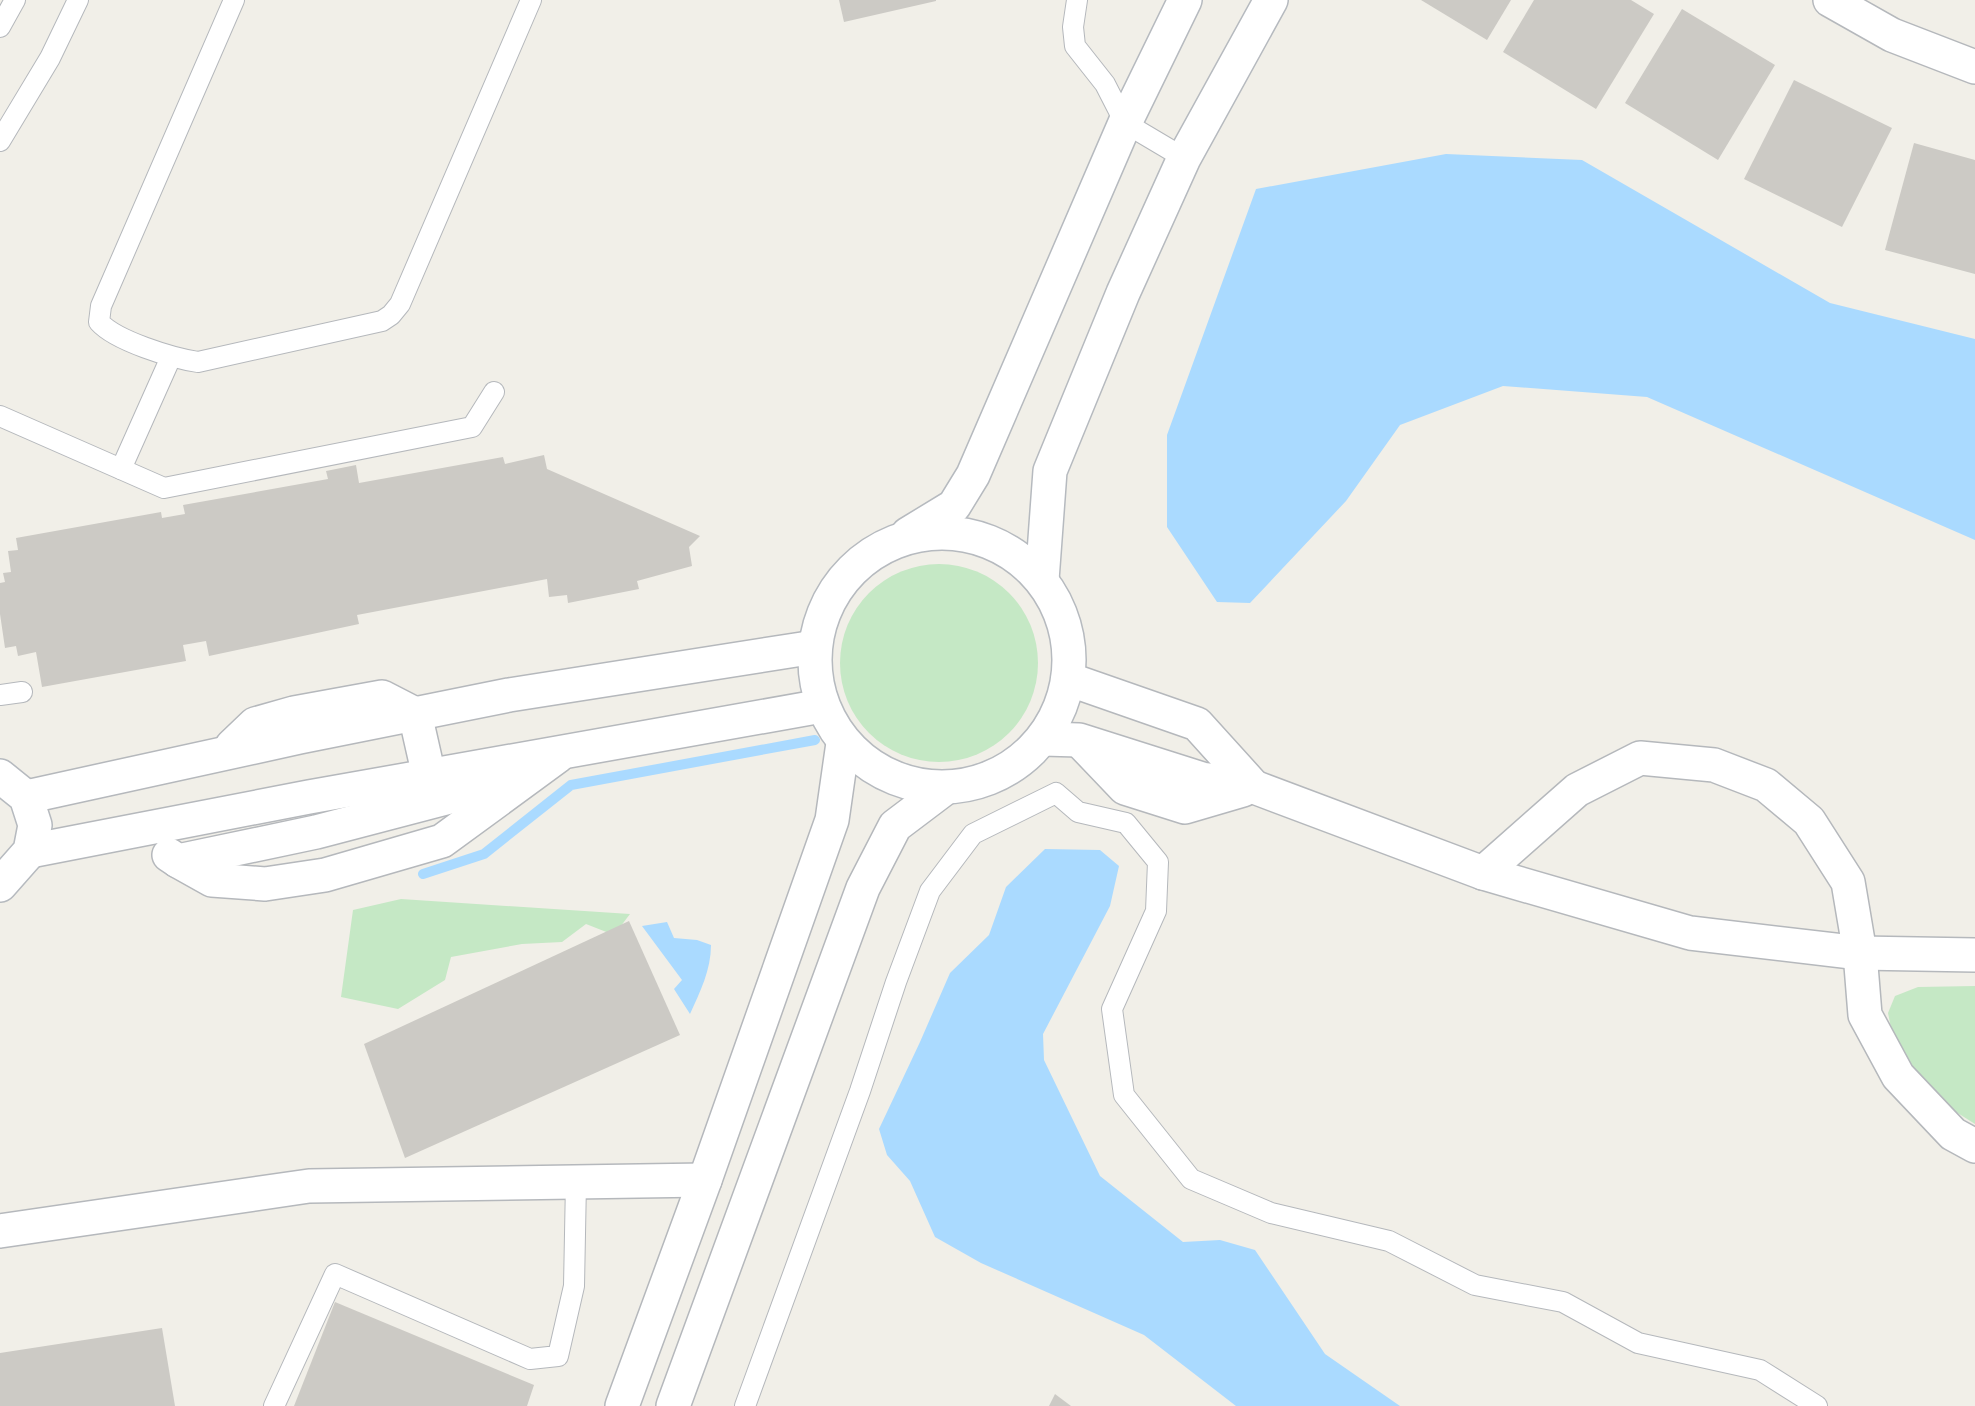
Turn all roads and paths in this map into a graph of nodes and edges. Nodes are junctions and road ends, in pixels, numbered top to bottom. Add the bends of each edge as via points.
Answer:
1 (15, 0) edge
2 (78, 0) edge
3 (234, 0) edge
4 (531, 0) edge
5 (1077, 0) edge
6 (1185, 0) edge
7 (1270, 0) edge
8 (1830, 0) edge
9 (0, 27) edge
10 (1975, 67) edge
11 (1125, 123) junction
12 (0, 141) edge
13 (1184, 159) junction
14 (171, 357) junction
15 (494, 392) dead end
16 (0, 416) edge
17 (121, 469) junction
18 (900, 539) junction
19 (1042, 580) junction
20 (815, 647) junction
21 (1068, 679) junction
22 (22, 692) dead end
23 (0, 695) edge
24 (822, 706) junction
25 (416, 714) junction
26 (1043, 739) junction
27 (843, 743) junction
28 (564, 752) junction
29 (0, 776) edge
30 (530, 776) junction
31 (431, 788) junction
32 (1254, 788) junction
33 (944, 789) junction
34 (27, 797) junction
35 (129, 832) junction
36 (442, 841) junction
37 (30, 851) junction
38 (178, 861) junction
39 (1483, 873) junction
40 (0, 885) edge
41 (1860, 954) junction
42 (1975, 955) edge
43 (1975, 1146) edge
44 (705, 1180) junction
45 (576, 1182) junction
46 (0, 1231) edge
47 (274, 1406) edge
48 (622, 1406) edge
49 (673, 1406) edge
50 (745, 1406) edge
51 (1817, 1406) edge

1 - 9 lane
2 - 12 lane via 50,57
3 - 14 lane via 101,306 99,322 107,331
4 - 14 lane via 400,303 391,315 382,321 198,362
5 - 11 lane via 1075,46 1106,84
6 - 11 street
7 - 13 street
8 - 10 street via 1892,35
11 - 13 lane
11 - 18 street via 973,475 954,506
13 - 19 street via 1123,293 1050,471
14 - 17 lane
15 - 17 lane via 472,427 164,488
16 - 17 lane
18 - 19 street via 938,532 977,537 1013,553
18 - 20 street via 872,553 848,573 826,607
19 - 21 street via 1060,610 1069,644
20 - 24 street via 815,677
20 - 25 street via 509,695
21 - 26 street via 1059,711
21 - 32 street via 1197,724
22 - 23 lane
24 - 27 street
24 - 28 street
25 - 31 street
25 - 34 street
26 - 32 street via 1079,740 1125,788 1185,807
26 - 33 street via 1015,765 981,782
27 - 33 street via 872,768 906,784
27 - 44 street via 832,820
28 - 30 street
28 - 31 street
29 - 34 street
30 - 31 street
30 - 36 street
31 - 35 street
31 - 36 street
31 - 38 street via 316,832
32 - 39 street
33 - 49 street via 895,826 863,888
34 - 37 street via 35,825
35 - 37 street
35 - 38 street
36 - 38 street via 325,875 265,884 212,880
37 - 40 street
39 - 41 street via 1690,933
39 - 41 street via 1577,790 1640,758 1714,765 1766,786 1809,821 1848,882
41 - 42 street
41 - 43 street via 1865,1015 1898,1076 1953,1134
44 - 45 street
44 - 48 street
45 - 46 street via 309,1186
45 - 47 lane via 574,1286 558,1356 531,1359 335,1274
50 - 51 lane via 930,891 973,834 1056,793 1078,812 1126,823 1158,862 1156,911 1112,1009 1124,1095 1191,1179 1270,1213 1389,1241 1475,1285 1563,1302 1638,1343 1760,1370

